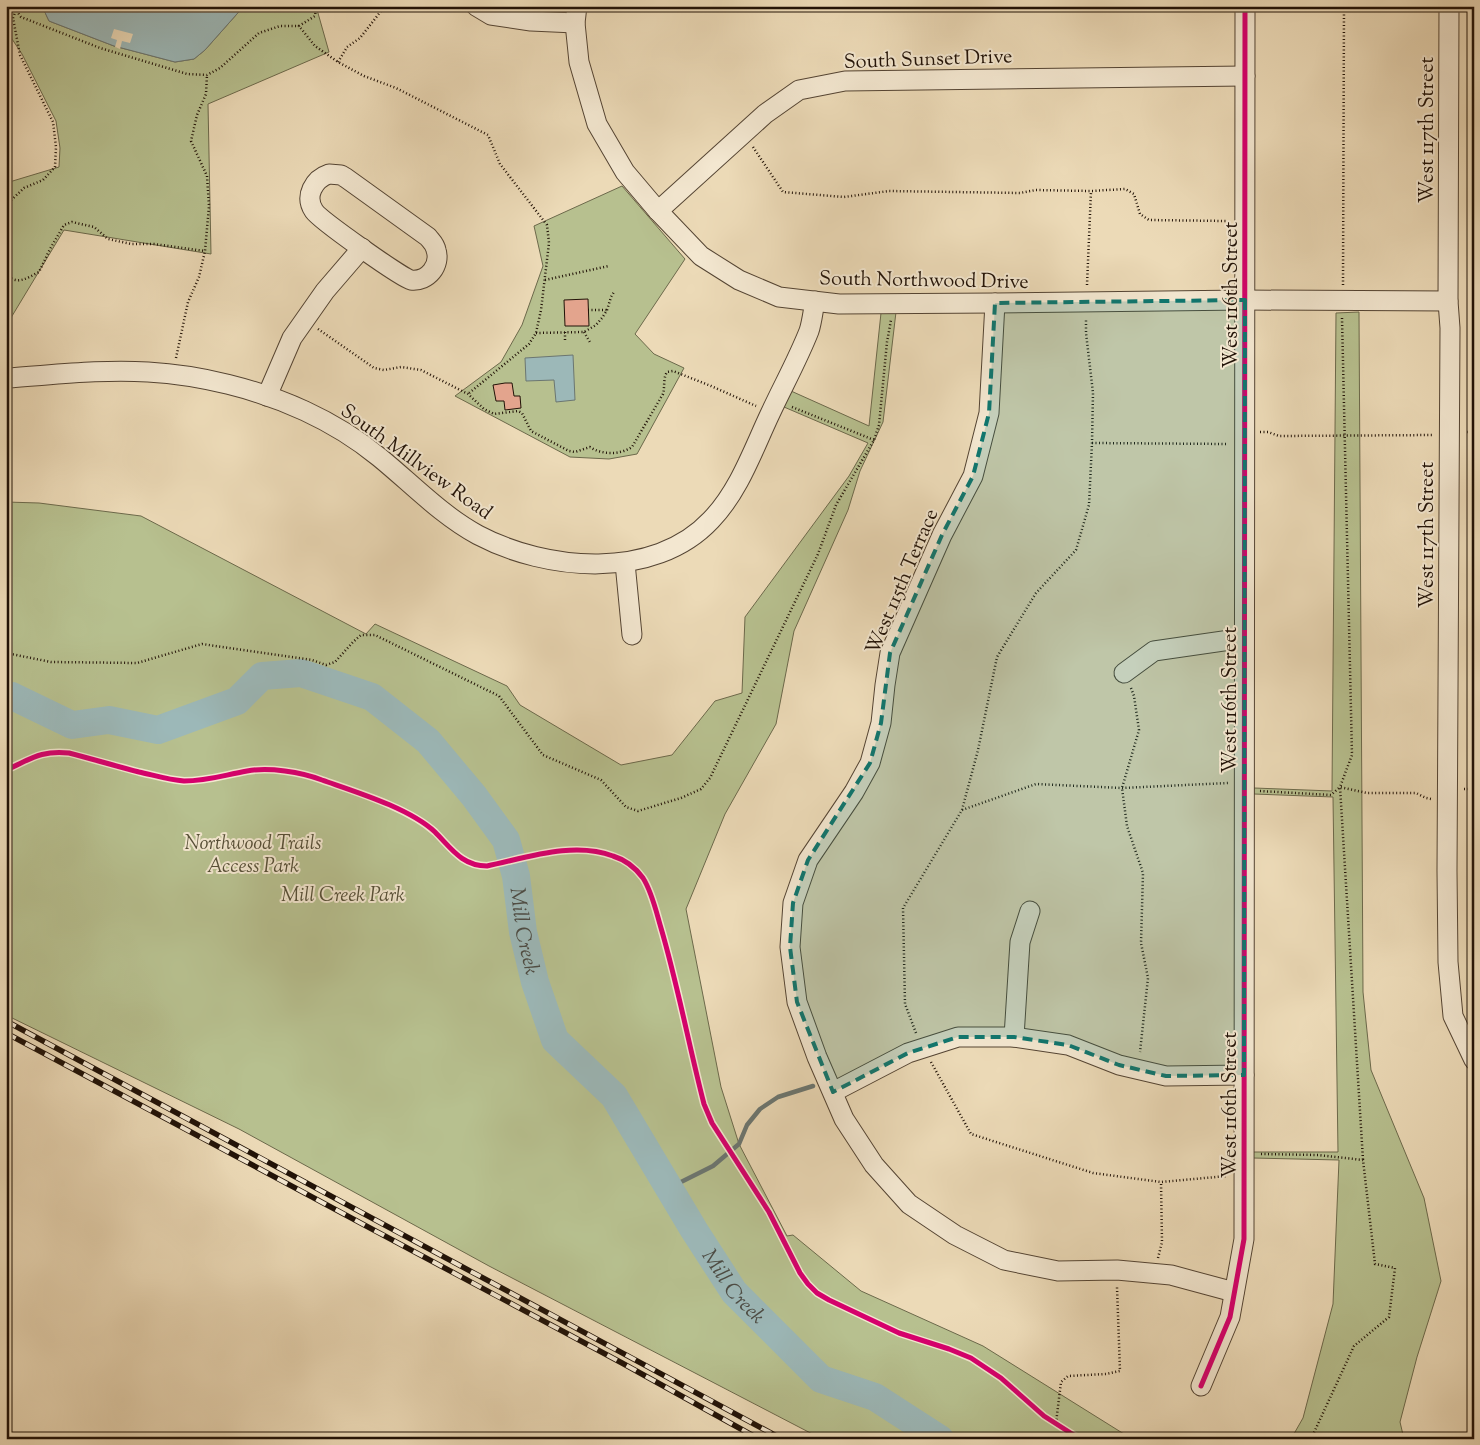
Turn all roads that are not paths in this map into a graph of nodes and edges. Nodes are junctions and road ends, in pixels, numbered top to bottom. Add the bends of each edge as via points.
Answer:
1 (476, 6) edge
2 (1245, 6) edge
3 (1449, 6) edge
4 (576, 14) edge
5 (1245, 76) junction
6 (658, 211) junction
7 (362, 248) junction
8 (1245, 300) junction
9 (815, 301) junction
10 (1448, 301) junction
11 (996, 304) junction
12 (6, 378) edge
13 (267, 396) junction
14 (625, 563) junction
15 (632, 635) dead end
16 (1244, 638) junction
17 (1124, 673) road end
18 (1030, 911) dead end
19 (1014, 1036) junction
20 (1474, 1060) edge
21 (1244, 1075) junction
22 (833, 1092) junction
23 (1234, 1292) junction
24 (1201, 1386) dead end

1 - 4 street via 491,15 531,21
2 - 5 street, West 116th Street
3 - 10 street, West 117th Street
4 - 6 street, South Northwood Drive via 579,62 597,124 625,172
5 - 6 street, South Sunset Drive via 845,81 799,90 765,114
5 - 8 street, West 116th Street
6 - 9 street, South Northwood Drive via 701,256 739,280 779,297
7 - 7 street via 314,210 311,190 324,176 335,174 346,178 428,237 438,257 432,272 426,277 411,280
7 - 13 street via 325,291 292,338
8 - 10 street, South Northwood Drive
8 - 11 street, South Northwood Drive
8 - 16 street, West 116th Street
9 - 11 street, South Northwood Drive via 839,304
9 - 14 street, South Millview Road via 810,329 731,494 711,520 685,542 656,555
10 - 20 street, West 117th Street via 1448,962 1453,1016
11 - 22 street, West 115th Terrace via 989,413 973,476 942,535 890,653 881,723 870,763 808,860 793,902 790,947 796,1002
12 - 13 street, South Millview Road via 146,372 231,385
13 - 14 street, South Millview Road via 305,411 344,432 377,455 446,515 478,535 516,551 555,561
14 - 15 street
16 - 17 street, West 116th Street via 1154,651
16 - 21 street, West 116th Street
18 - 19 street via 1020,942
19 - 21 street via 1068,1045 1119,1065 1166,1076
19 - 22 street via 958,1037 908,1053
21 - 23 street, West 116th Street via 1244,1239
22 - 23 street, West 115th Terrace via 844,1119 874,1165 909,1204 956,1235 1004,1260 1058,1271 1117,1270 1171,1274
23 - 24 street, West 116th Street via 1230,1317

